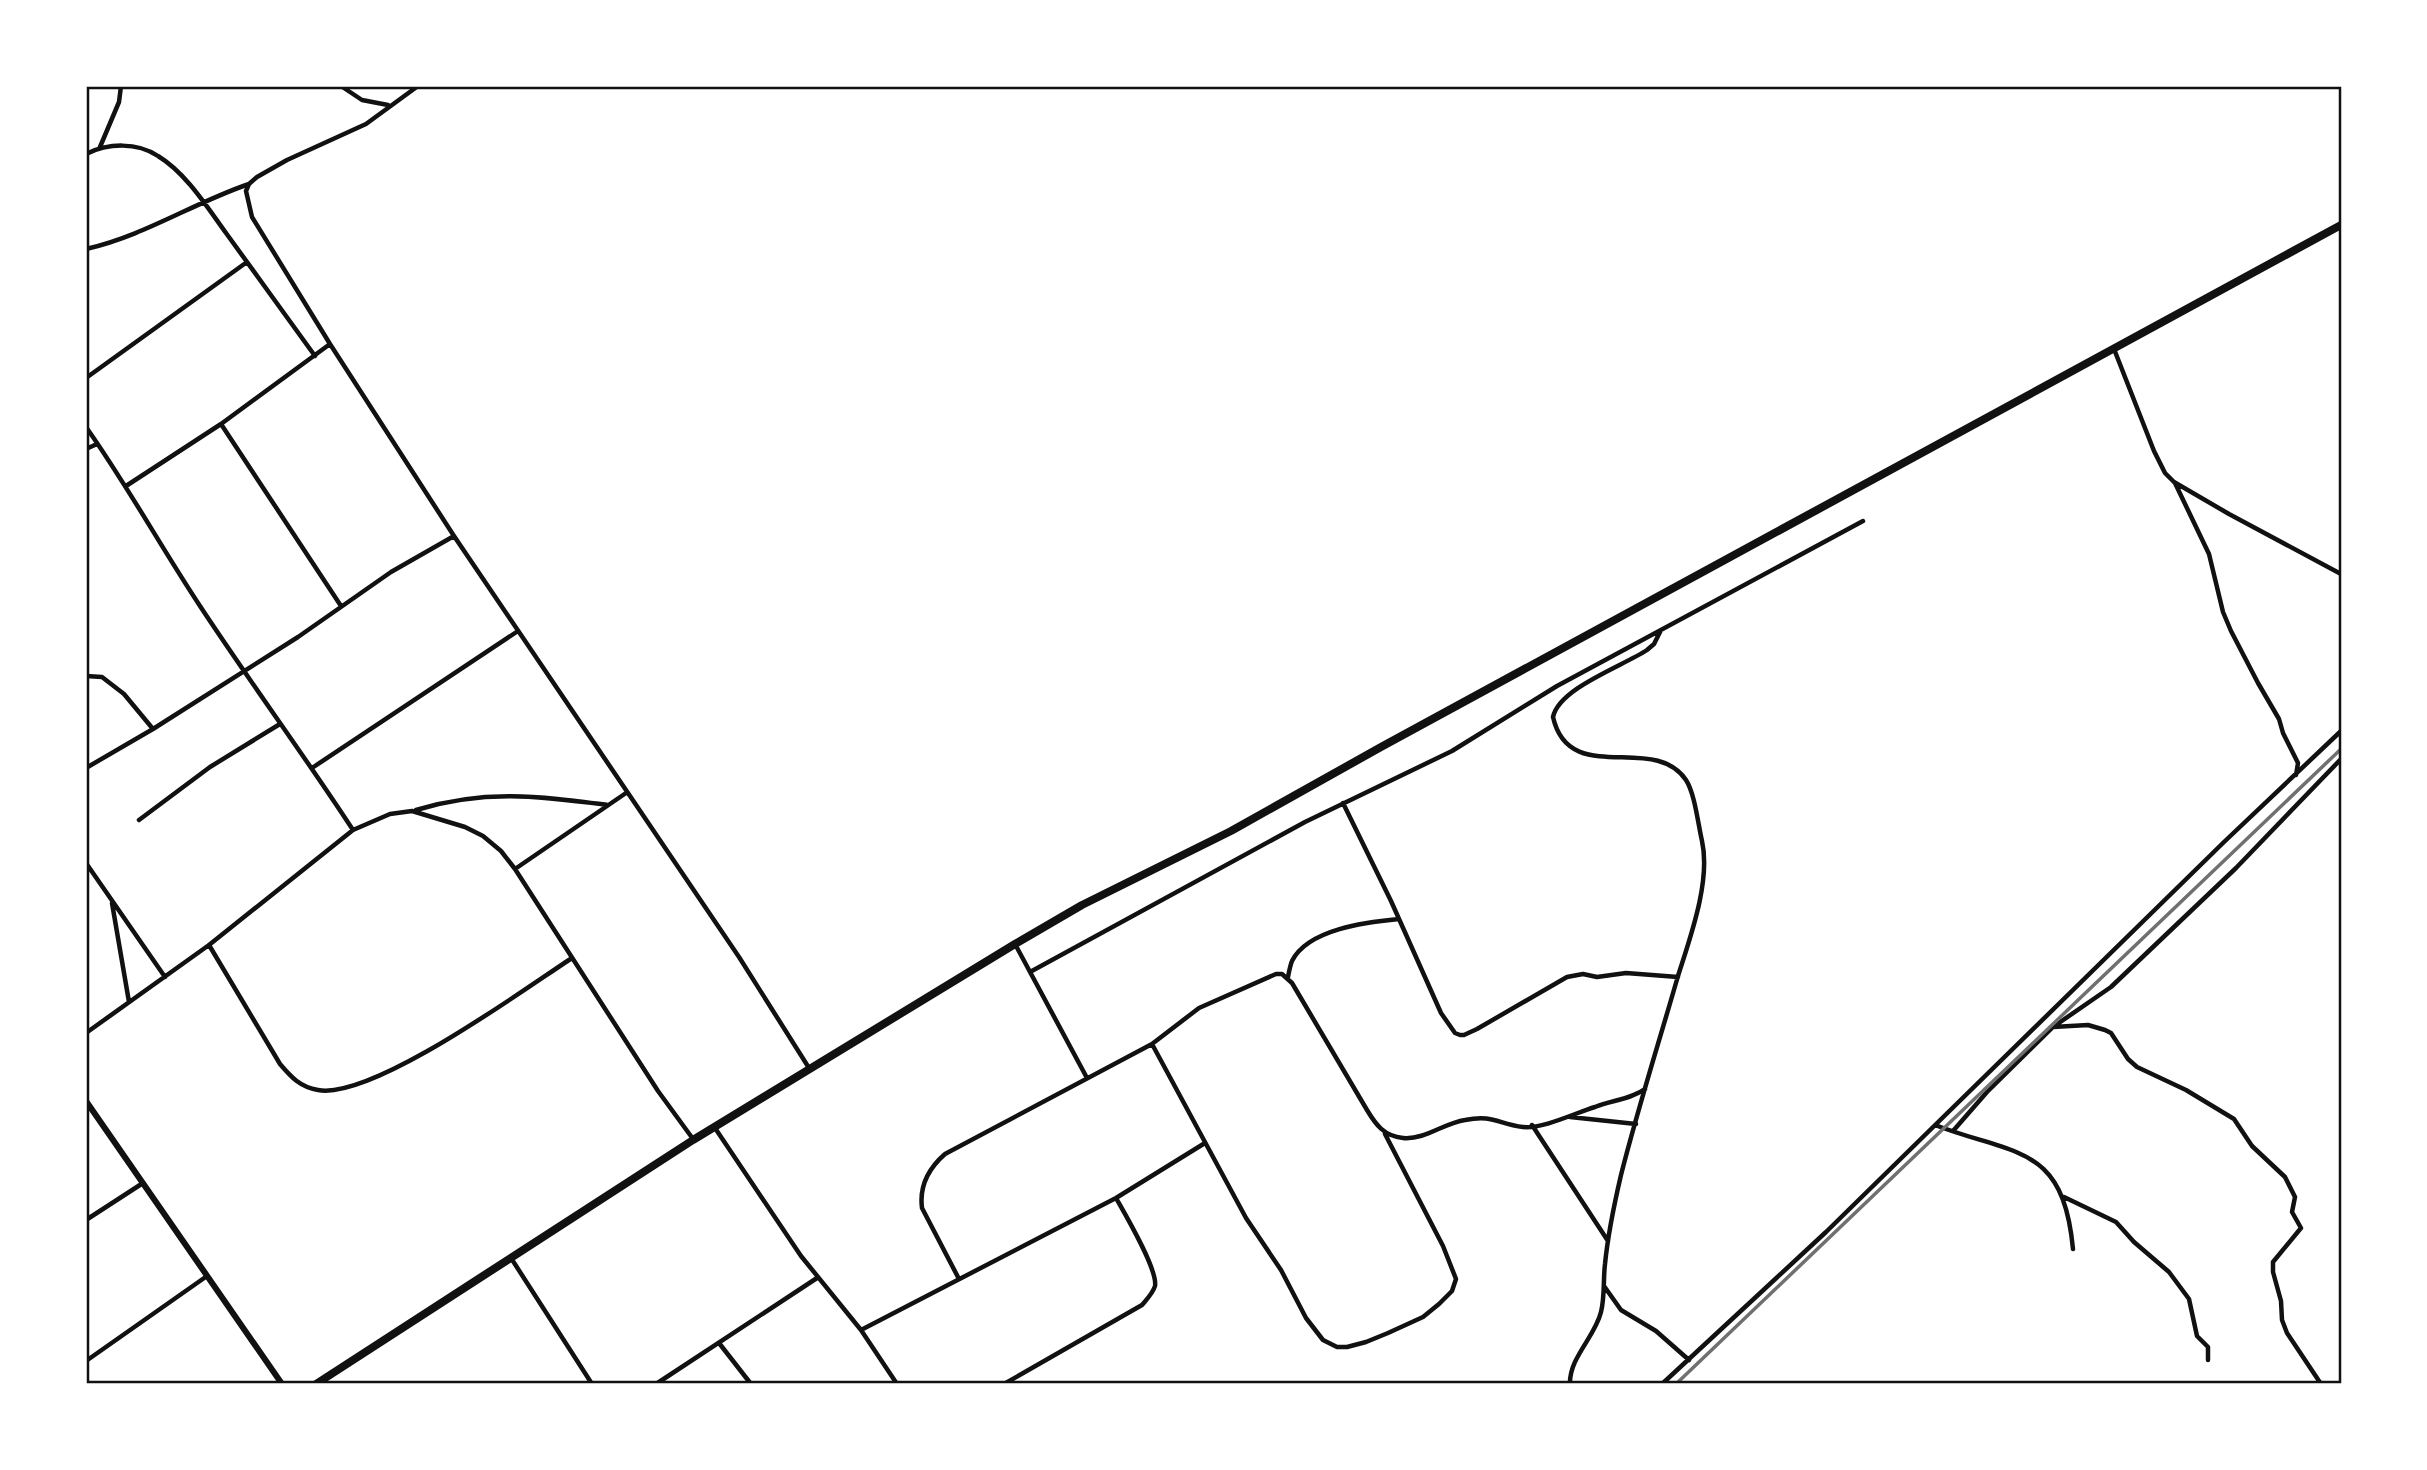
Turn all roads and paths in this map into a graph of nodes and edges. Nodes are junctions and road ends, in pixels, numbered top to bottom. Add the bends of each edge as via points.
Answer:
1 (121, 86) edge
2 (341, 86) edge
3 (418, 86) edge
4 (389, 106) junction
5 (100, 147) junction
6 (86, 154) edge
7 (248, 184) junction
8 (202, 201) junction
9 (2341, 225) edge
10 (86, 249) edge
11 (247, 262) junction
12 (330, 344) junction
13 (2114, 348) junction
14 (315, 356) junction
15 (86, 378) edge
16 (221, 424) junction
17 (86, 427) edge
18 (97, 444) junction
19 (86, 449) edge
20 (2174, 482) junction
21 (126, 486) junction
22 (1863, 521) dead end
23 (454, 536) junction
24 (2341, 574) edge
25 (341, 606) junction
26 (1662, 629) junction
27 (518, 631) junction
28 (243, 670) junction
29 (86, 676) edge
30 (281, 724) junction
31 (153, 729) junction
32 (2341, 731) edge
33 (2341, 759) edge
34 (86, 768) edge
35 (312, 768) junction
36 (2296, 775) junction
37 (626, 793) junction
38 (1343, 803) junction
39 (608, 805) junction
40 (412, 811) junction
41 (139, 820) dead end
42 (353, 831) junction
43 (86, 863) edge
44 (515, 869) junction
45 (112, 901) junction
46 (1399, 919) junction
47 (1015, 944) junction
48 (209, 945) junction
49 (572, 958) junction
50 (1030, 972) junction
51 (165, 977) junction
52 (1288, 977) junction
53 (1678, 977) junction
54 (129, 1002) junction
55 (2053, 1027) junction
56 (86, 1033) edge
57 (1152, 1044) junction
58 (809, 1069) junction
59 (1087, 1078) junction
60 (1645, 1089) junction
61 (86, 1101) edge
62 (1569, 1117) junction
63 (1636, 1124) junction
64 (1532, 1125) junction
65 (1935, 1125) junction
66 (715, 1127) junction
67 (1953, 1131) junction
68 (1384, 1133) junction
69 (693, 1140) junction
70 (1206, 1143) junction
71 (143, 1183) junction
72 (2064, 1197) junction
73 (1116, 1198) junction
74 (86, 1220) edge
75 (1608, 1242) junction
76 (2073, 1249) dead end
77 (511, 1257) junction
78 (208, 1276) junction
79 (817, 1278) junction
80 (959, 1279) junction
81 (1604, 1285) junction
82 (861, 1330) junction
83 (719, 1343) junction
84 (1689, 1360) junction
85 (2208, 1360) dead end
86 (86, 1361) edge
87 (282, 1384) edge
88 (316, 1384) edge
89 (592, 1384) edge
90 (656, 1384) edge
91 (751, 1384) edge
92 (897, 1384) edge
93 (1004, 1384) edge
94 (1570, 1384) edge
95 (1662, 1384) edge
96 (2321, 1384) edge

1 - 5 street
2 - 4 street via 362,100
3 - 4 street
4 - 7 street via 366,124
5 - 6 street
5 - 8 street via 127,146 157,154
7 - 8 street
7 - 12 street via 252,217
8 - 10 street via 143,231
8 - 11 street
9 - 13 highway
11 - 14 street
11 - 15 street
12 - 14 street
12 - 23 street
13 - 20 street via 2154,451
13 - 47 highway via 1231,831
14 - 16 street
16 - 21 street
16 - 25 street
17 - 18 street
18 - 19 street
18 - 21 street
20 - 24 street
20 - 36 street via 2209,554 2231,631 2298,762
21 - 28 street
22 - 26 street
23 - 25 street
23 - 27 street
25 - 28 street
26 - 38 street via 1452,751
26 - 53 street via 1647,650 1559,702 1553,717 1578,752 1659,761 1687,781 1705,857 1698,905
27 - 35 street
27 - 37 street
28 - 30 street
28 - 31 street
29 - 31 street via 102,677 124,694
30 - 35 street
30 - 41 street via 210,767
31 - 34 street
32 - 36 street
33 - 55 street via 2236,869 2111,987
35 - 42 street
36 - 65 street
37 - 39 street
37 - 58 street via 739,957
38 - 46 street
38 - 50 street
39 - 40 street via 550,798 470,797
39 - 44 street
40 - 42 street via 390,814
40 - 44 street via 483,836
42 - 48 street
43 - 45 street
44 - 49 street
45 - 51 street
45 - 54 street
46 - 52 street via 1364,922 1312,942 1291,962
46 - 53 street via 1433,1001 1460,1035 1567,976 1626,973
47 - 50 street
47 - 58 highway
48 - 49 street via 280,1064 292,1079 320,1091 353,1088 377,1078
48 - 51 street
49 - 69 street
50 - 59 street
51 - 54 street
52 - 57 street via 1266,977 1199,1008
52 - 68 street
53 - 60 street
54 - 56 street
55 - 67 street
55 - 96 street via 2096,1026 2111,1033 2137,1067 2234,1119 2252,1146 2285,1177 2295,1197 2292,1212 2301,1228 2273,1262 2273,1272 2284,1327
57 - 59 street
57 - 70 street
58 - 66 highway
59 - 80 street via 945,1154 929,1171 920,1196 922,1208
60 - 62 street via 1634,1097
60 - 63 street
61 - 71 street
62 - 63 street
62 - 64 street
63 - 75 street
64 - 68 street via 1486,1117 1462,1120 1416,1137
64 - 75 street
65 - 67 street
65 - 84 street
66 - 69 highway
66 - 79 street
67 - 72 street via 2035,1160
68 - 70 street via 1456,1279 1452,1291 1423,1317 1366,1342 1337,1348 1323,1340 1306,1318
69 - 77 highway
70 - 73 street
71 - 74 street
71 - 78 street
72 - 76 street
72 - 85 street via 2116,1222 2169,1272 2189,1299 2197,1335 2208,1347
73 - 80 street
73 - 93 street via 1153,1271 1151,1295 1142,1305
75 - 81 street
77 - 88 highway
77 - 89 street
78 - 86 street
78 - 87 street
79 - 82 street
79 - 83 street
80 - 82 street
81 - 84 street via 1621,1310 1656,1331
81 - 94 street via 1600,1318 1572,1371
82 - 92 street
83 - 90 street
83 - 91 street
84 - 95 street

